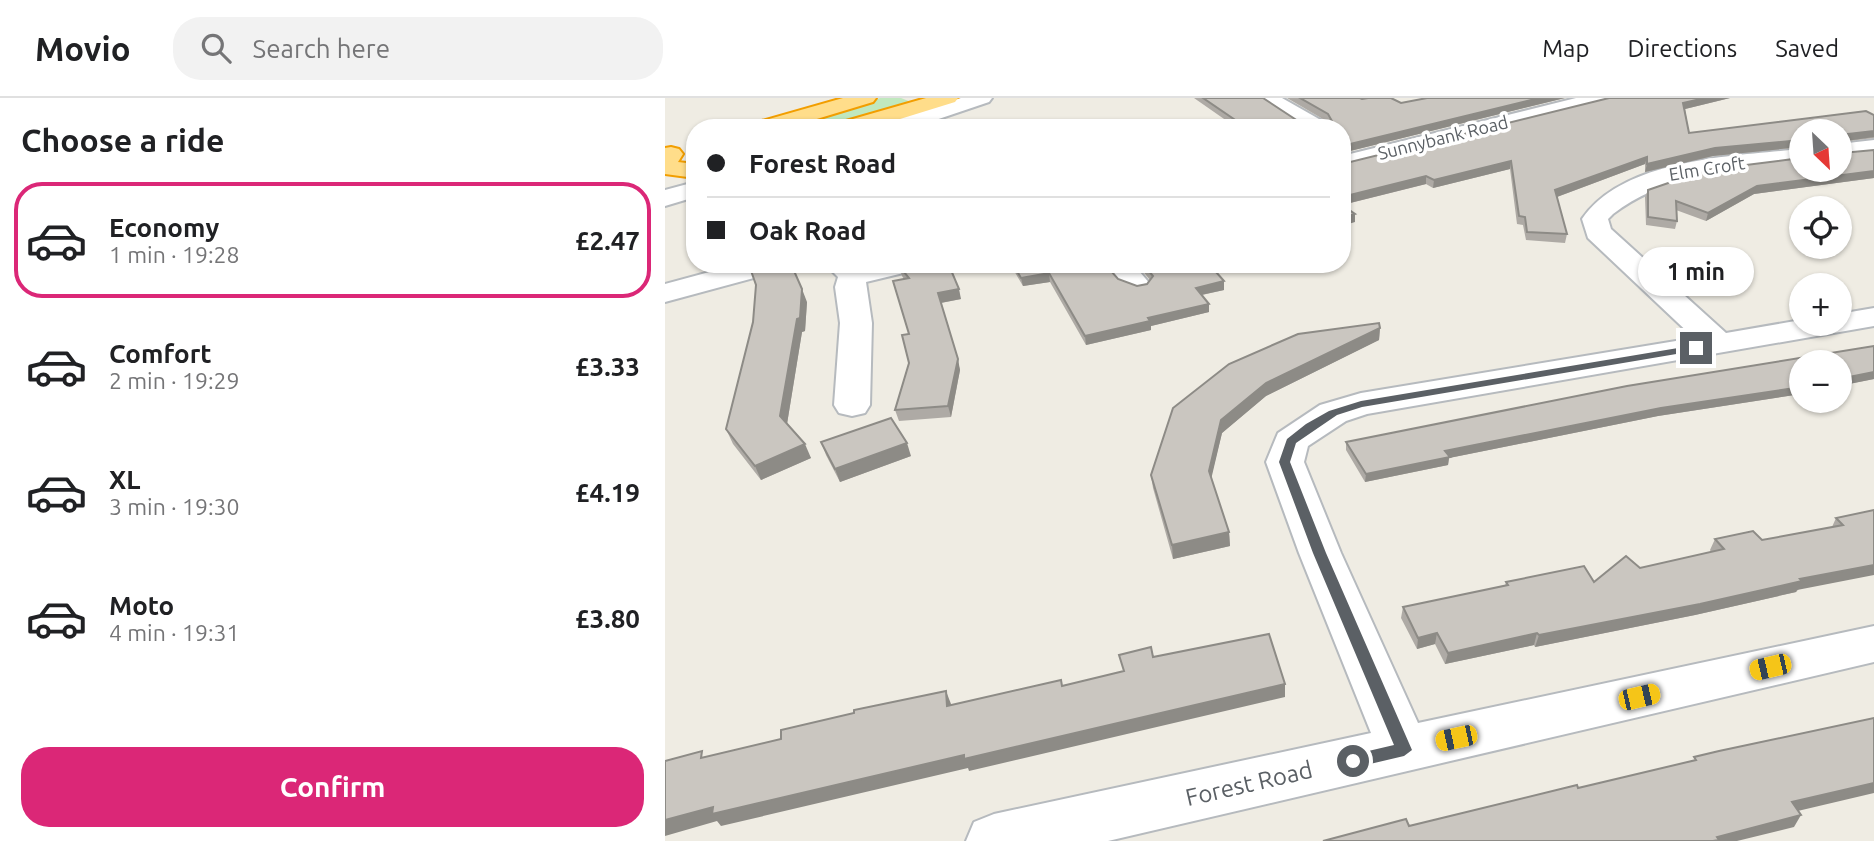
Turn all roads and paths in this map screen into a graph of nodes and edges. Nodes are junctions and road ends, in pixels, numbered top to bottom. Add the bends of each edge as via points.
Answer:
1 (866, 98) edge
2 (948, 98) edge
3 (982, 98) edge
4 (1268, 98) edge
5 (1601, 98) edge
6 (794, 119) edge
7 (877, 119) edge
8 (917, 119) edge
9 (1303, 119) edge
10 (1351, 147) edge
11 (1874, 147) edge
12 (686, 150) edge
13 (1852, 150) edge
14 (668, 155) edge
15 (1367, 157) junction
16 (1789, 157) edge
17 (1351, 161) edge
18 (686, 171) edge
19 (686, 176) edge
20 (665, 183) edge
21 (686, 192) edge
22 (665, 198) edge
23 (739, 273) edge
24 (847, 273) edge
25 (665, 293) edge
26 (1874, 317) edge
27 (1852, 321) edge
28 (1789, 332) edge
29 (1719, 344) junction
30 (852, 405) dead end
31 (1874, 643) edge
32 (1404, 750) junction
33 (994, 841) edge

1 - 6 highway
2 - 7 highway
3 - 8 street
4 - 9 street
5 - 15 street, Sunnybank Road
10 - 15 street
11 - 13 street
12 - 14 highway
14 - 18 highway via 669,168
15 - 17 street, Sunnybank Road
16 - 29 street, Elm Croft via 1659,176 1601,209 1595,219 1598,232
19 - 20 highway
21 - 22 street
23 - 25 street
24 - 30 street via 856,323
26 - 27 street
28 - 29 street
29 - 32 street via 1361,404 1333,413 1291,441 1285,462
31 - 32 street, Forest Road
32 - 33 street, Forest Road

